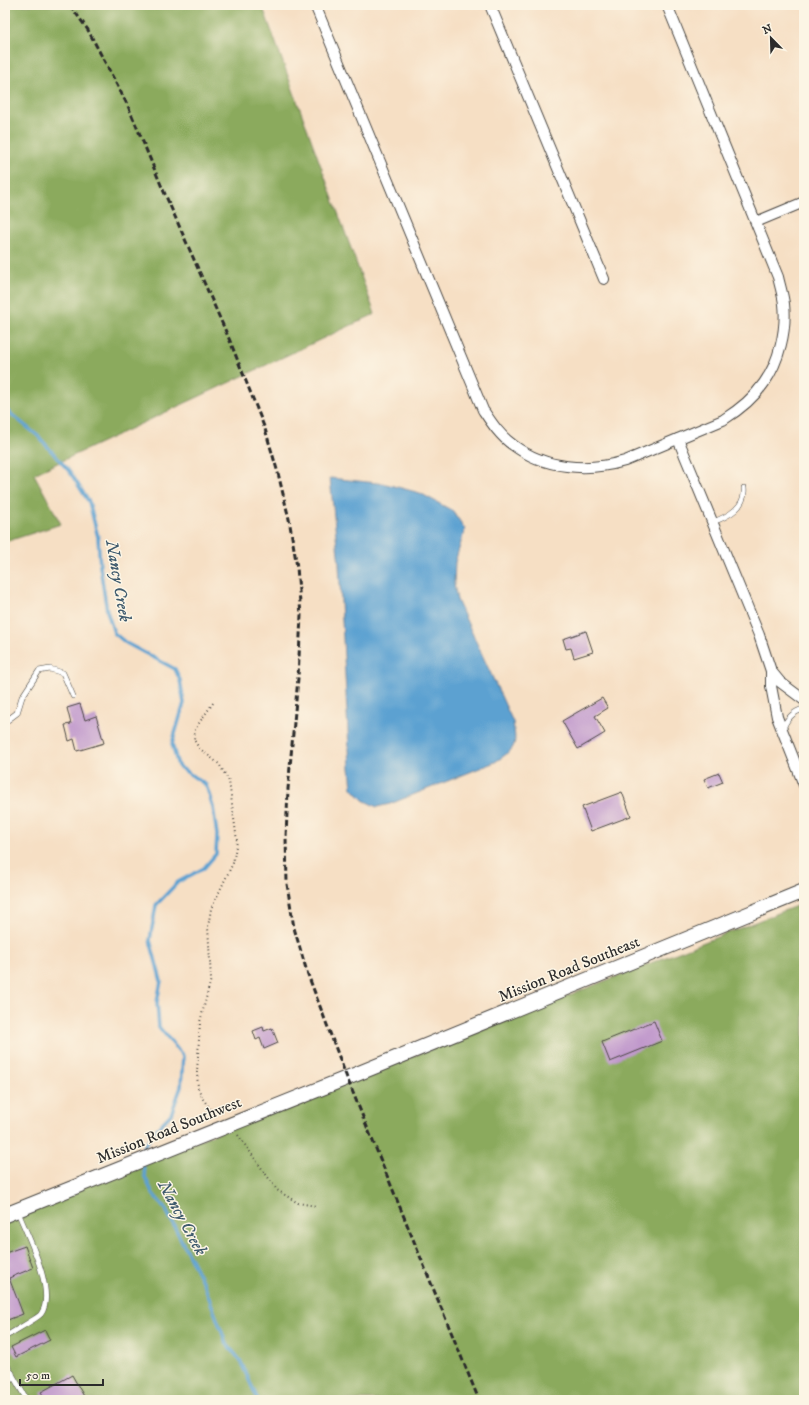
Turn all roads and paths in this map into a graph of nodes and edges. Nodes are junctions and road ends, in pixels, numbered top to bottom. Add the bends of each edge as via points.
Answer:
1 (314, 5) edge
2 (490, 5) edge
3 (667, 5) edge
4 (804, 202) edge
5 (756, 222) junction
6 (604, 278) dead end
7 (678, 439) junction
8 (744, 488) dead end
9 (713, 522) junction
10 (771, 671) junction
11 (73, 696) dead end
12 (804, 700) edge
13 (213, 703) dead end
14 (804, 709) edge
15 (5, 722) edge
16 (782, 730) junction
17 (804, 785) edge
18 (804, 891) edge
19 (346, 1078) joint
20 (227, 1126) junction
21 (316, 1206) dead end
22 (11, 1212) edge
23 (5, 1337) edge
24 (5, 1362) edge
25 (12, 1373) junction
26 (5, 1378) edge
27 (27, 1400) edge

1 - 7 street via 483,410 496,428 512,445 534,457 563,466 588,468 625,461
2 - 6 street
3 - 5 street
4 - 5 street
5 - 7 street via 778,277 784,304 785,319 779,350 765,383 745,404 723,420
7 - 9 street
8 - 9 lane via 743,501 738,508
9 - 10 street
10 - 12 street via 780,682
10 - 16 street via 773,701
11 - 15 lane via 63,673 50,668 39,671 22,697 17,713
13 - 20 path via 195,729 194,740 198,748 218,764 229,781 237,841 233,863 211,909 208,927 211,979 200,1022 197,1072 198,1088 203,1099
14 - 16 lane via 787,720
16 - 17 street
18 - 19 main road, Mission Road Southeast
19 - 20 main road, Mission Road Southwest
20 - 21 path via 277,1190 298,1203
20 - 22 main road, Mission Road Southwest
22 - 23 lane via 42,1271 47,1302 41,1314
24 - 25 lane
25 - 26 lane
25 - 27 lane

